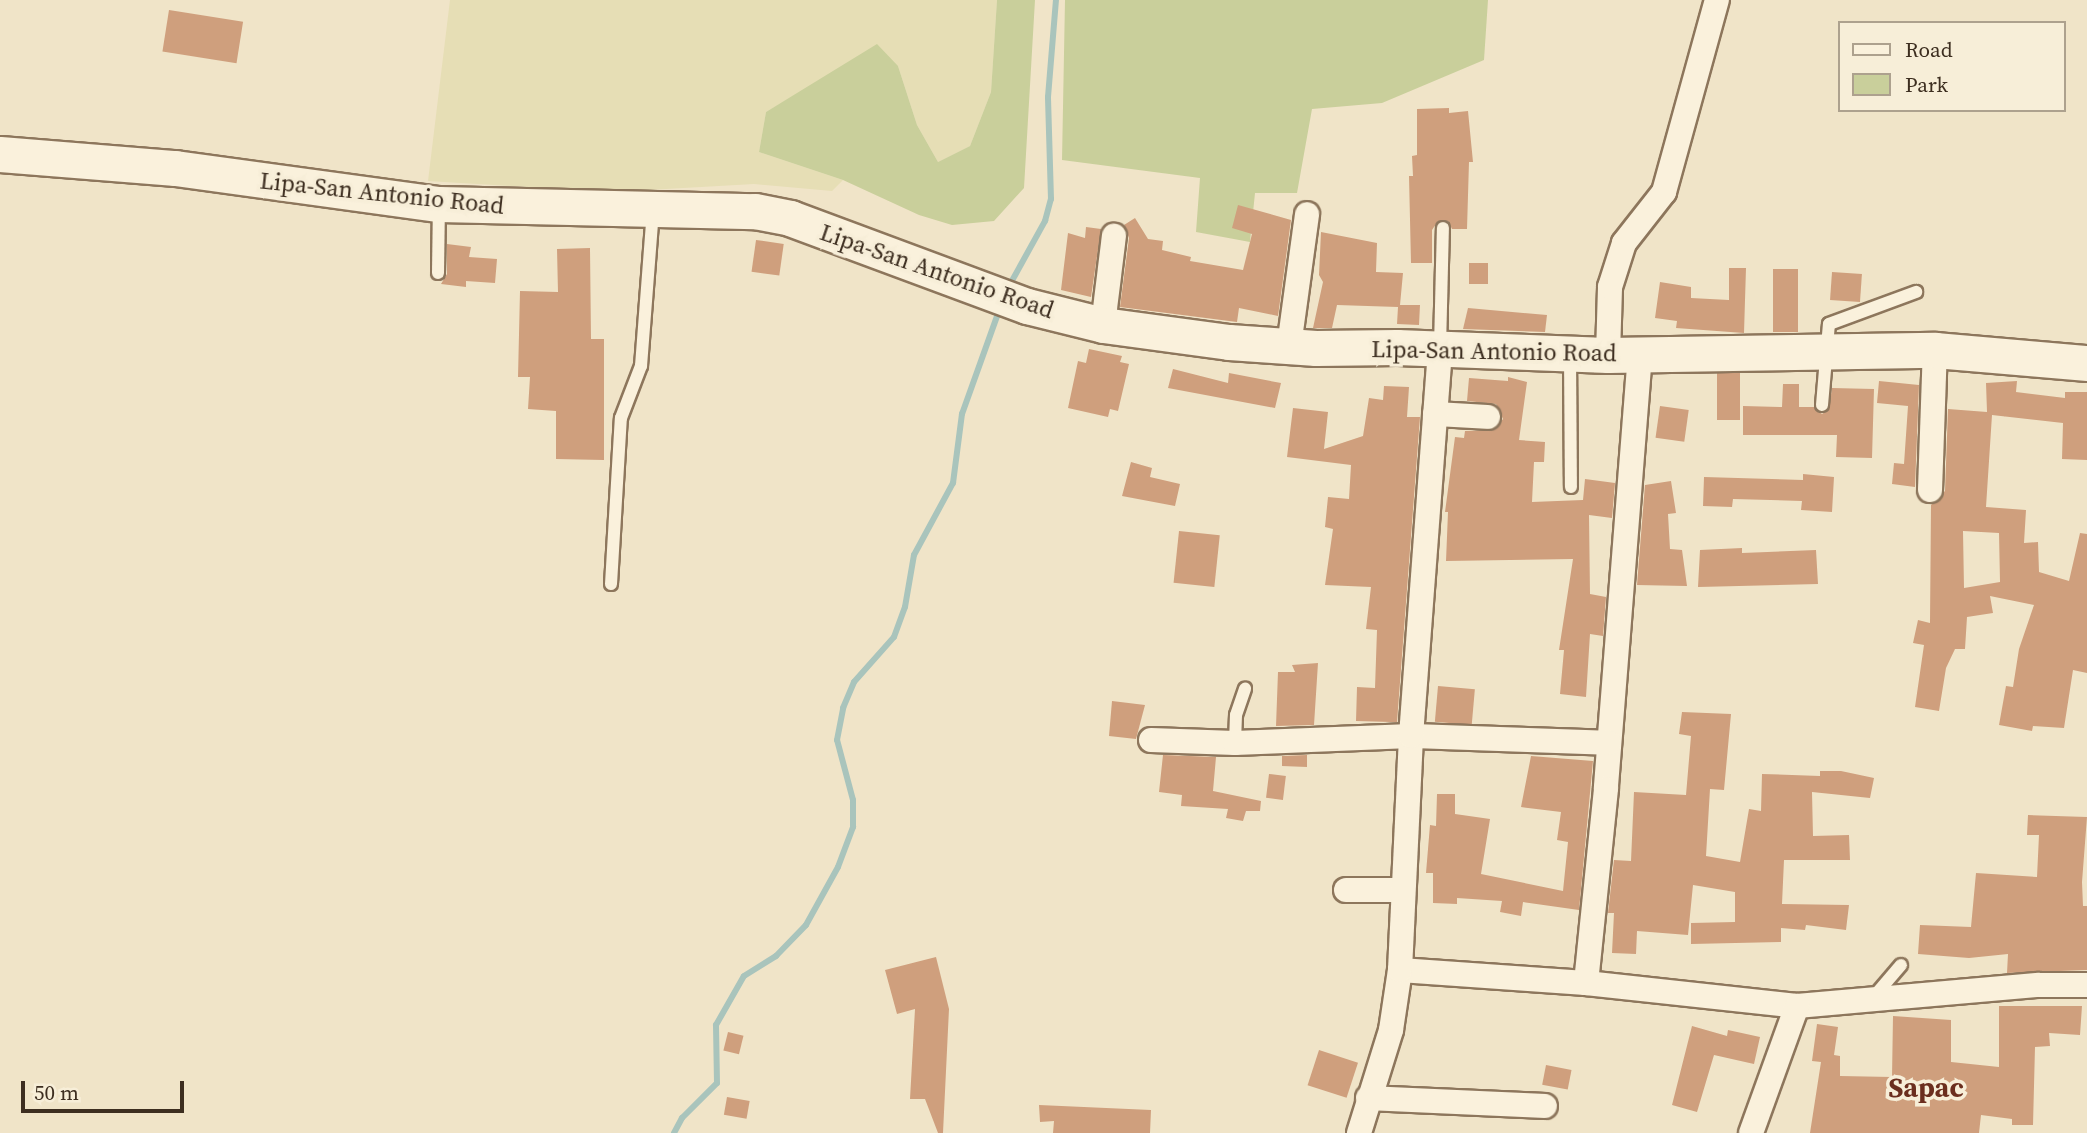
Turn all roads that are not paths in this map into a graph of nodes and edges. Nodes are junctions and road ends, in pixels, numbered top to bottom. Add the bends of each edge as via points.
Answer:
1 (1717, 0) edge
2 (0, 154) edge
3 (439, 204) junction
4 (653, 210) junction
5 (1307, 214) dead end
6 (1443, 228) dead end
7 (1114, 236) dead end
8 (438, 273) dead end
9 (1916, 292) dead end
10 (1103, 325) junction
11 (1289, 346) junction
12 (1440, 350) junction
13 (1935, 350) junction
14 (1823, 352) junction
15 (1570, 354) junction
16 (1624, 354) junction
17 (2087, 363) edge
18 (1822, 405) dead end
19 (1435, 414) junction
20 (1488, 417) dead end
21 (1571, 487) dead end
22 (1930, 490) dead end
23 (611, 584) dead end
24 (1245, 689) dead end
25 (1411, 736) junction
26 (1151, 740) dead end
27 (1235, 743) junction
28 (1609, 743) junction
29 (1346, 890) dead end
30 (1403, 890) junction
31 (1902, 965) dead end
32 (1400, 970) junction
33 (1586, 983) junction
34 (2087, 985) edge
35 (1871, 1000) junction
36 (1797, 1006) junction
37 (1368, 1098) junction
38 (1545, 1106) dead end
39 (1359, 1133) edge
40 (1751, 1133) edge

1 - 16 street via 1664,192 1620,254 1611,287
2 - 3 main road, Lipa-San Antonio Road via 175,168
3 - 4 main road, Lipa-San Antonio Road
3 - 8 lane
4 - 10 main road, Lipa-San Antonio Road via 755,211 790,218 983,292
4 - 23 lane via 641,366 621,418
5 - 11 street
6 - 12 lane
7 - 10 street
9 - 14 lane via 1829,324
10 - 11 main road, Lipa-San Antonio Road
11 - 12 main road, Lipa-San Antonio Road
12 - 15 main road, Lipa-San Antonio Road
12 - 19 street
13 - 14 main road, Lipa-San Antonio Road
13 - 17 main road, Lipa-San Antonio Road
13 - 22 street
14 - 16 main road, Lipa-San Antonio Road
14 - 18 lane
15 - 16 main road, Lipa-San Antonio Road
15 - 21 lane
16 - 28 street
19 - 20 street
19 - 25 street
24 - 27 lane via 1236,715
25 - 27 street
25 - 28 street
25 - 30 street
26 - 27 street
28 - 33 street
29 - 30 street
30 - 32 street
31 - 35 lane
32 - 33 street
32 - 37 street via 1391,1030
33 - 36 street
34 - 35 street
35 - 36 street
36 - 40 street
37 - 38 street
37 - 39 street

